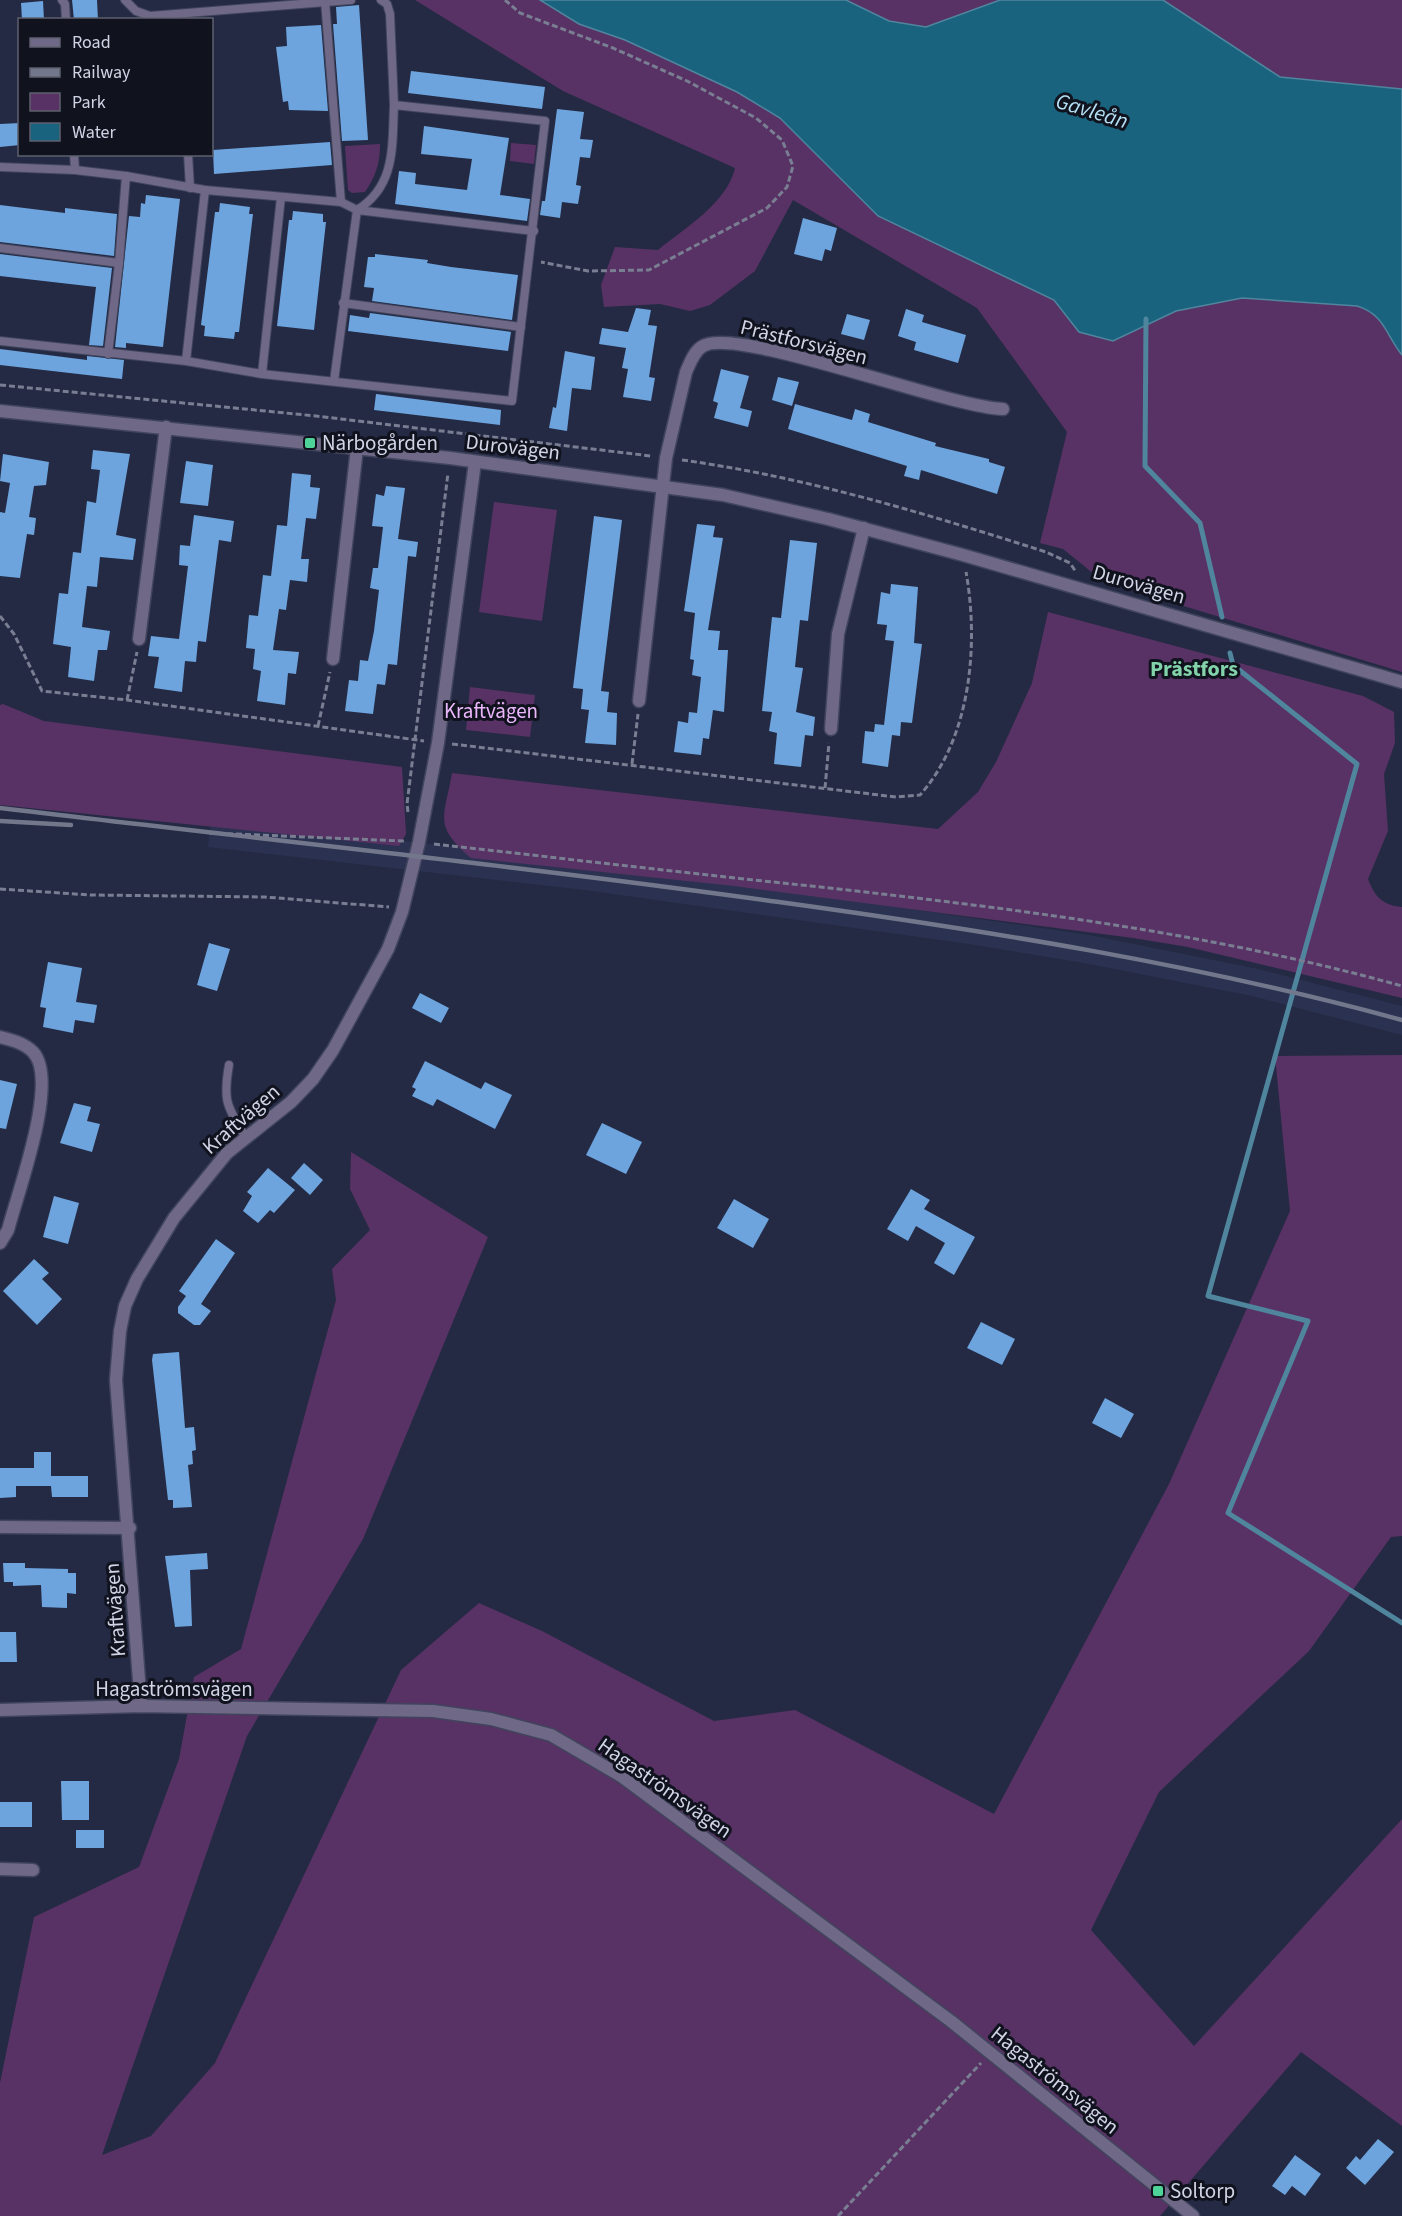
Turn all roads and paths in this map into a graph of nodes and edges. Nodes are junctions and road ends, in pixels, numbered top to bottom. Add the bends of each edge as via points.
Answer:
1 (62, 0) edge
2 (125, 0) edge
3 (351, 0) edge
4 (381, 0) edge
5 (505, 0) edge
6 (325, 1) edge
7 (179, 17) edge
8 (66, 18) edge
9 (394, 105) junction
10 (74, 156) edge
11 (188, 156) edge
12 (0, 167) edge
13 (75, 170) junction
14 (126, 176) junction
15 (190, 188) junction
16 (205, 190) junction
17 (281, 197) junction
18 (341, 202) junction
19 (357, 210) junction
20 (534, 231) junction
21 (0, 248) edge
22 (530, 260) junction
23 (119, 263) junction
24 (343, 303) junction
25 (521, 327) junction
26 (0, 341) edge
27 (108, 354) junction
28 (186, 361) junction
29 (261, 374) junction
30 (334, 381) junction
31 (0, 385) edge
32 (1003, 409) dead end
33 (0, 411) edge
34 (166, 427) junction
35 (454, 433) junction
36 (357, 448) junction
37 (450, 458) junction
38 (666, 458) junction
39 (475, 462) junction
40 (663, 485) junction
41 (864, 528) junction
42 (963, 555) junction
43 (1075, 587) junction
44 (0, 616) edge
45 (139, 639) joint
46 (333, 659) joint
47 (1402, 682) edge
48 (127, 700) junction
49 (639, 701) joint
50 (318, 726) junction
51 (831, 729) joint
52 (415, 740) junction
53 (438, 743) junction
54 (632, 764) junction
55 (825, 788) junction
56 (409, 815) dead end
57 (209, 833) dead end
58 (419, 842) junction
59 (0, 889) edge
60 (403, 908) junction
61 (1402, 986) edge
62 (0, 1037) edge
63 (229, 1065) dead end
64 (245, 1136) junction
65 (0, 1243) edge
66 (0, 1527) edge
67 (130, 1528) junction
68 (141, 1706) junction
69 (0, 1710) edge
70 (0, 1869) edge
71 (33, 1870) dead end
72 (990, 2053) junction
73 (838, 2216) edge
74 (1193, 2216) edge

1 - 8 lane
2 - 7 lane via 141,15
3 - 6 lane
4 - 9 lane via 390,14
5 - 22 path via 520,13 613,48 756,118 783,140 792,166 787,187 767,208 649,270 588,272
6 - 7 lane
6 - 18 lane
9 - 19 lane via 390,169 375,197
9 - 20 lane via 545,121
10 - 13 lane
11 - 15 lane
12 - 13 lane
13 - 14 lane
14 - 15 lane
14 - 23 lane
15 - 16 lane
16 - 17 lane
16 - 28 lane
17 - 18 lane
17 - 29 lane
18 - 19 lane
19 - 20 lane
19 - 24 lane
20 - 22 lane
21 - 23 lane
22 - 25 lane
23 - 27 lane
24 - 25 lane
24 - 30 lane
25 - 30 lane via 512,401
26 - 27 lane
27 - 28 lane
28 - 29 lane
29 - 30 lane
31 - 35 path
32 - 38 street, Prästforsvägen via 932,395 785,353 716,342 704,346 691,361
33 - 34 street, Durovägen
34 - 36 street, Durovägen
34 - 45 street
35 - 37 path
35 - 38 path
36 - 37 street, Durovägen
36 - 46 street
37 - 39 street, Durovägen
37 - 52 path
38 - 40 street, Prästforsvägen
38 - 43 path via 764,472 819,485 1016,543 1070,563 1078,576
39 - 40 street, Durovägen
39 - 53 street, Kraftvägen
40 - 41 street, Durovägen
40 - 49 street
41 - 42 street, Durovägen
41 - 51 street via 838,634
42 - 43 street, Durovägen
42 - 55 path via 972,652 961,712 943,766 920,795 896,797
43 - 47 street, Durovägen
44 - 48 path via 14,634 42,691
45 - 48 path
46 - 50 path
48 - 50 path
49 - 54 path
50 - 52 path
51 - 55 path
52 - 53 path
52 - 56 path
53 - 54 path
53 - 58 street, Kraftvägen
54 - 55 path
57 - 58 path
58 - 60 street, Kraftvägen
58 - 61 path via 1080,918 1216,942
59 - 60 path via 91,895 265,897
60 - 64 street, Kraftvägen via 388,949 333,1050 291,1102
62 - 65 street via 17,1041 33,1052 43,1083 41,1111 8,1230
63 - 64 lane via 224,1093
64 - 67 street, Kraftvägen via 212,1169 174,1218 125,1306 116,1380
66 - 67 street
67 - 68 street, Kraftvägen
68 - 69 street, Hagaströmsvägen
68 - 72 street, Hagaströmsvägen via 433,1711 492,1719 551,1735 621,1776
70 - 71 street
72 - 73 path
72 - 74 street, Hagaströmsvägen

